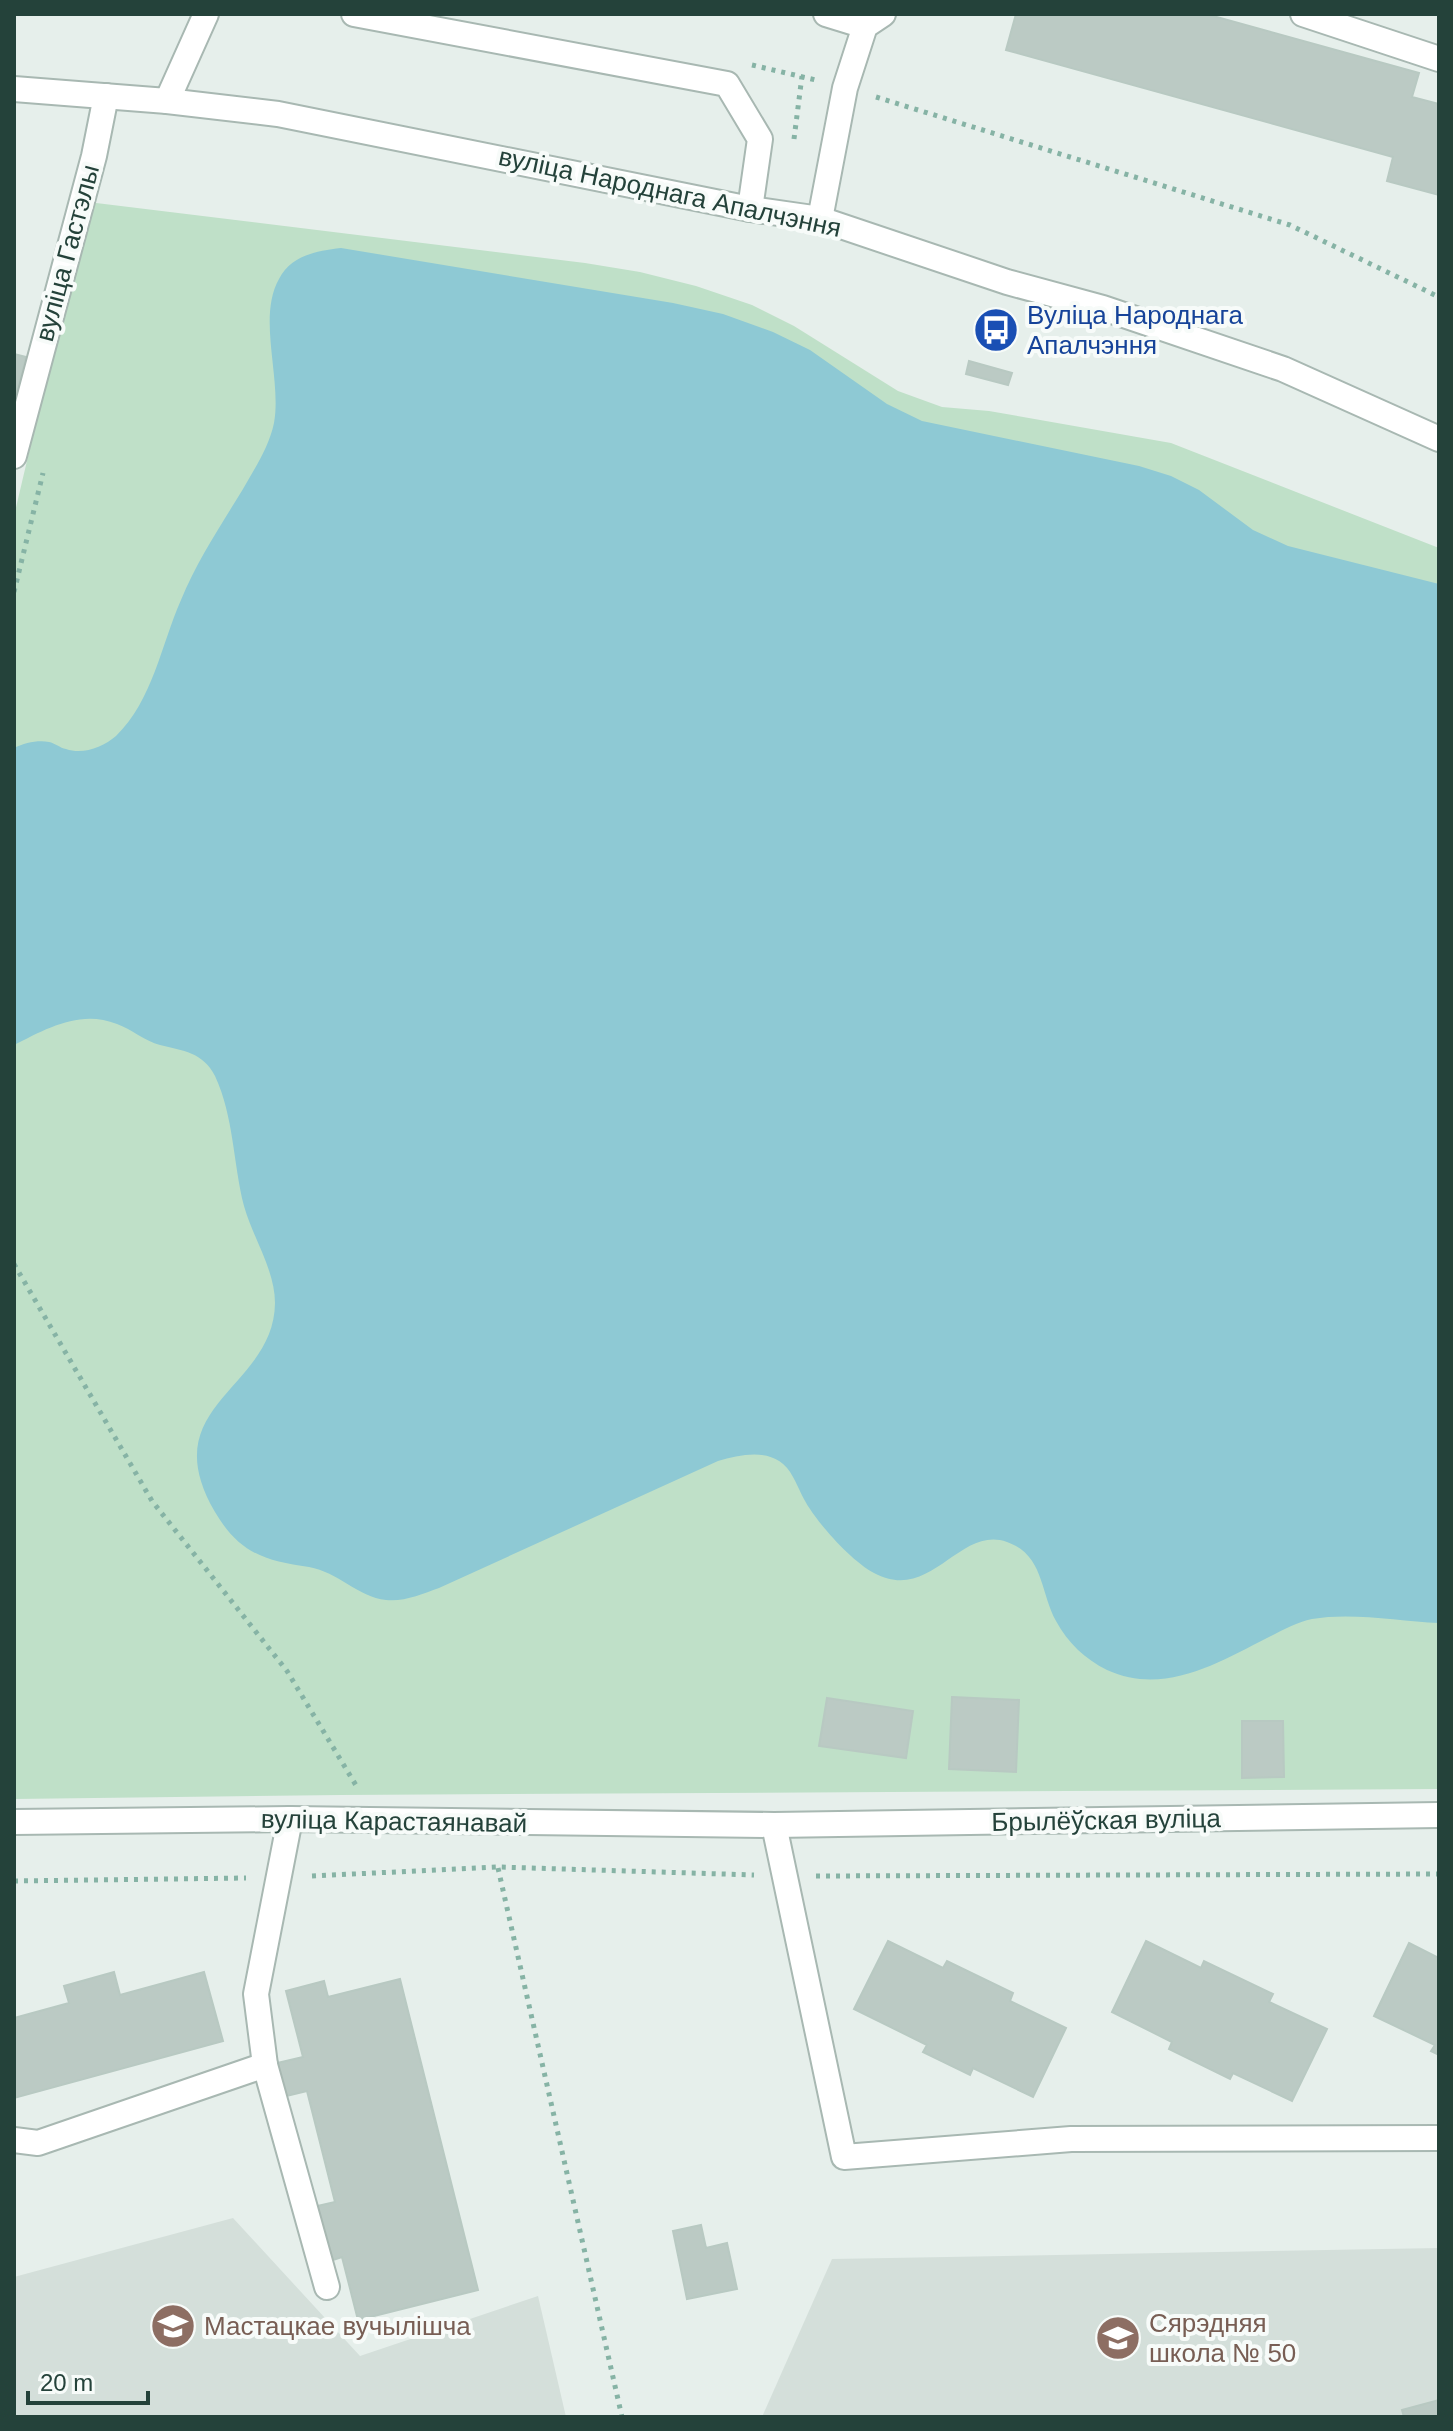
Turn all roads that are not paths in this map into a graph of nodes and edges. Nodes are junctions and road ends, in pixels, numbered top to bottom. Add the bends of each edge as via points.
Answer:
1 (206, 14) edge
2 (354, 14) edge
3 (826, 14) edge
4 (1303, 14) edge
5 (872, 18) edge
6 (1439, 59) edge
7 (14, 89) edge
8 (106, 96) junction
9 (167, 101) junction
10 (750, 209) junction
11 (820, 219) junction
12 (1439, 439) edge
13 (14, 456) edge
14 (1439, 1815) edge
15 (290, 1819) junction
16 (14, 1822) edge
17 (774, 1825) junction
18 (265, 2065) junction
19 (1439, 2138) edge
20 (14, 2140) edge
21 (327, 2287) dead end

1 - 9 street
2 - 10 street via 727,84 760,139
3 - 5 street
4 - 6 street
5 - 11 street via 845,88
7 - 8 street, вуліца Народнага Апалчэння
8 - 9 street, вуліца Народнага Апалчэння
8 - 13 street, вуліца Гастэлы
9 - 10 street, вуліца Народнага Апалчэння via 307,119
10 - 11 street, вуліца Народнага Апалчэння
11 - 12 street, вуліца Народнага Апалчэння via 1283,369
14 - 17 street, Брылёўская вуліца
15 - 16 street, вуліца Карастаянавай
15 - 17 street, вуліца Карастаянавай
15 - 18 street via 256,1994
17 - 19 street via 844,2157 1071,2139
18 - 20 street via 38,2143
18 - 21 street

